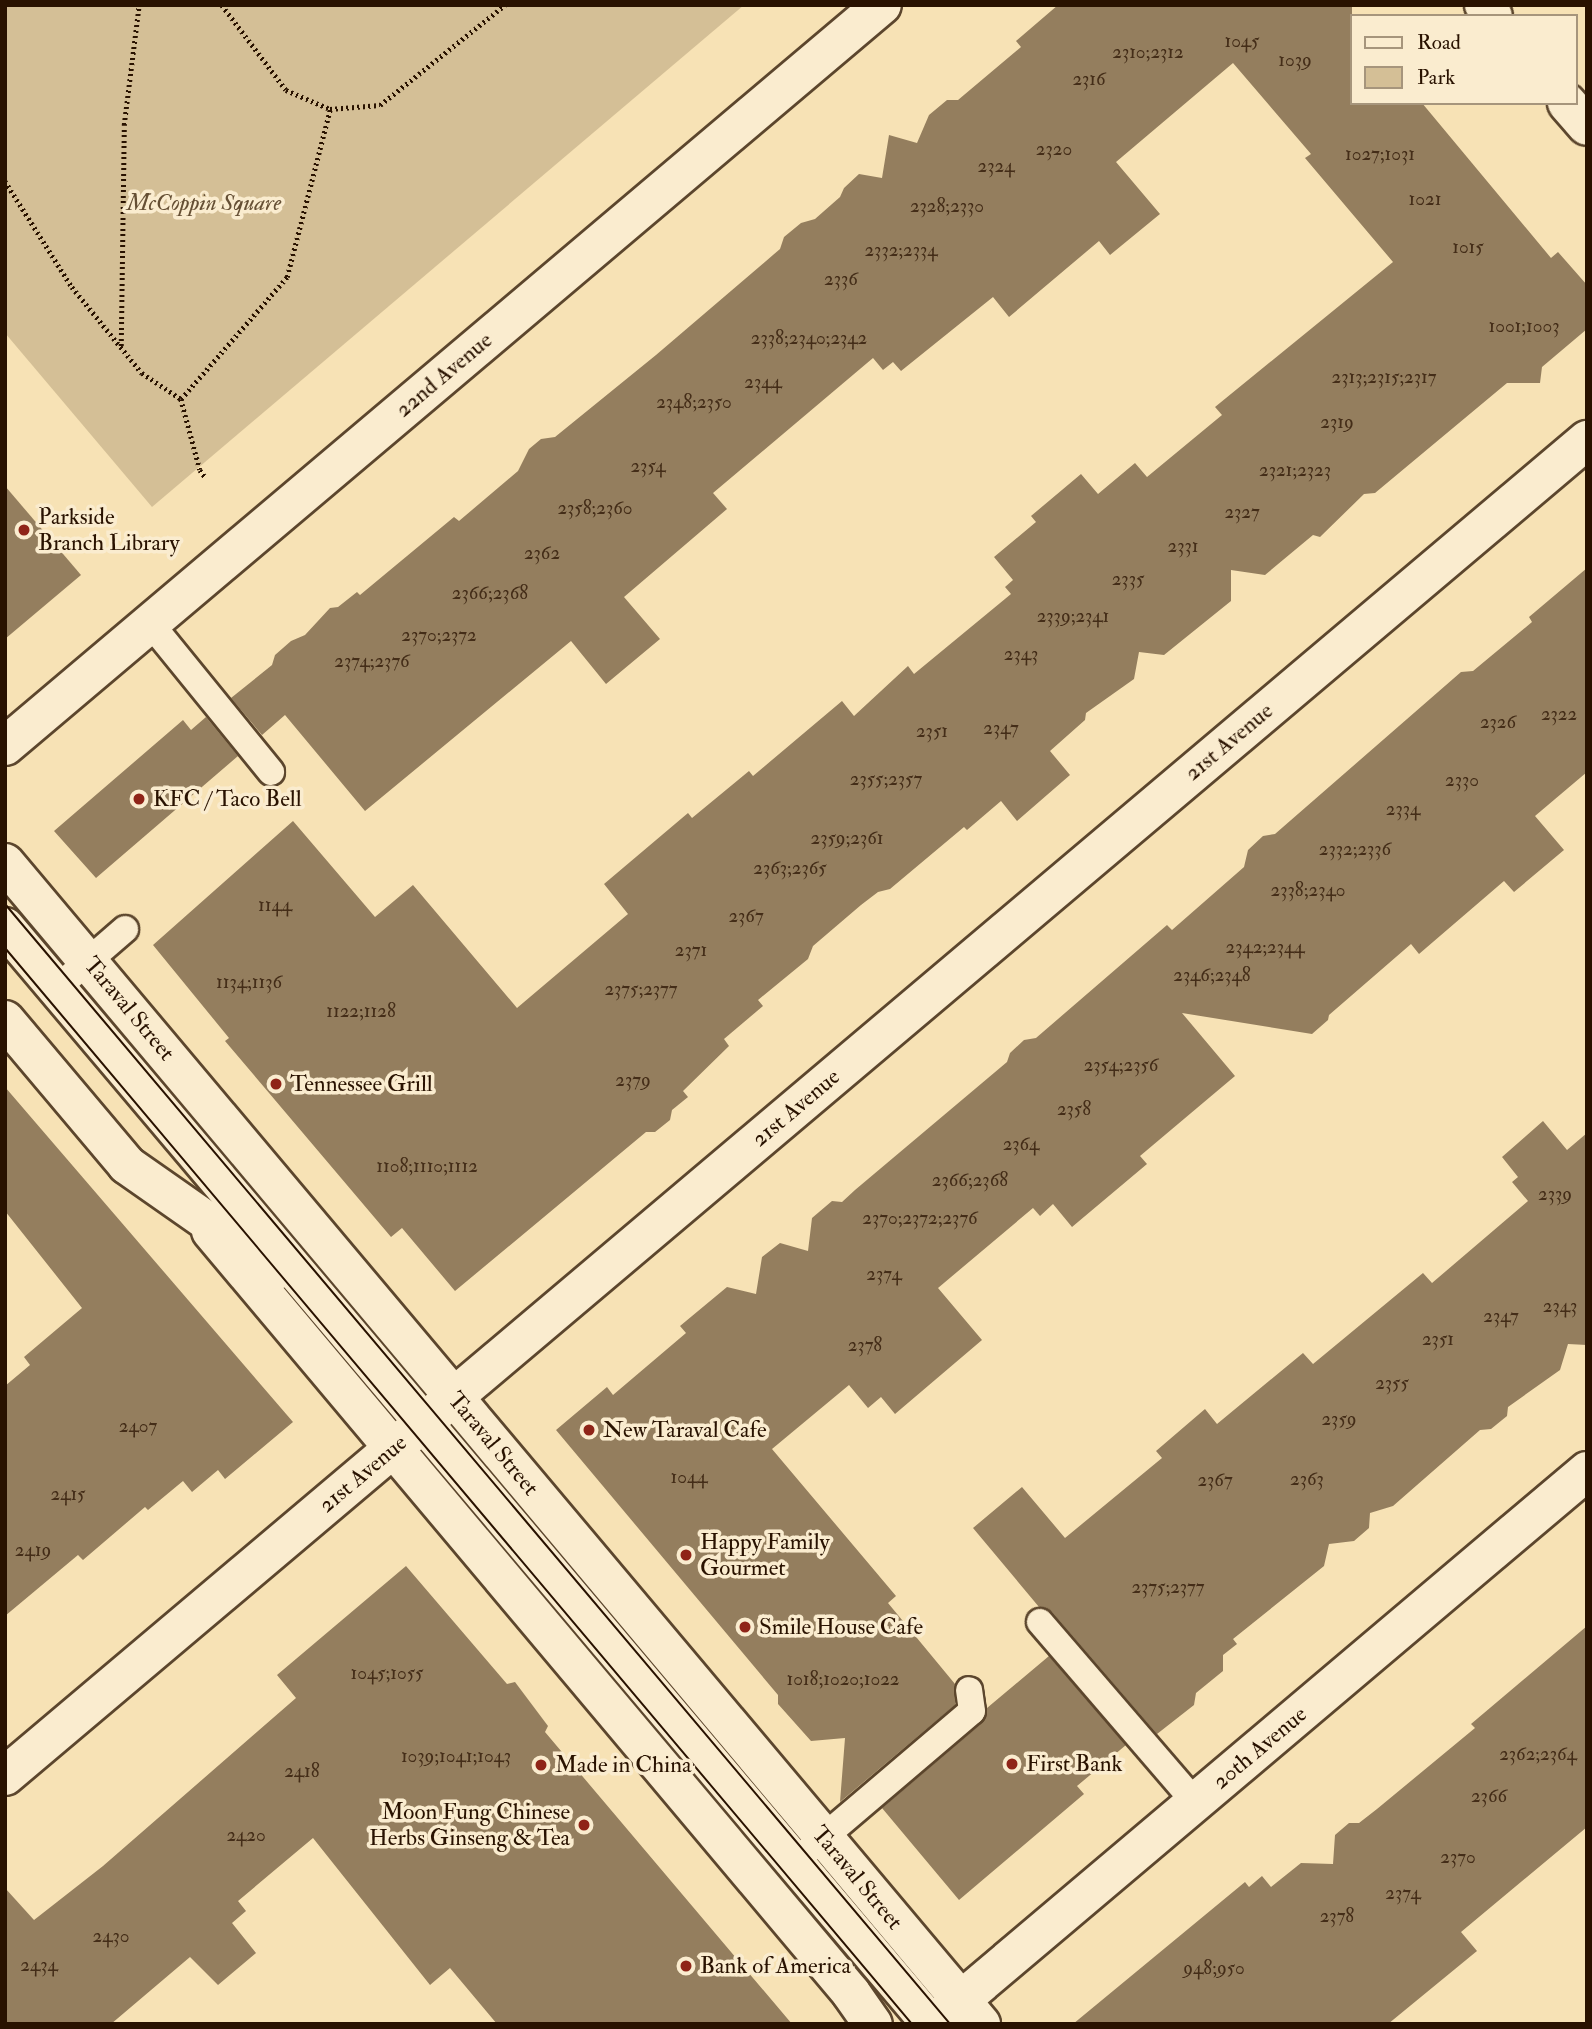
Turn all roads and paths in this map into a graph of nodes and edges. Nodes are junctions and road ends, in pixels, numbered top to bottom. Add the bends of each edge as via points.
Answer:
1 (139, 5) edge
2 (222, 5) edge
3 (505, 5) edge
4 (882, 5) edge
5 (1569, 105) edge
6 (330, 108) junction
7 (1587, 126) edge
8 (5, 181) edge
9 (121, 347) junction
10 (181, 399) junction
11 (1587, 440) edge
12 (206, 478) dead end
13 (150, 623) junction
14 (5, 746) edge
15 (271, 772) dead end
16 (5, 863) edge
17 (5, 927) edge
18 (125, 929) dead end
19 (89, 962) junction
20 (57, 988) junction
21 (5, 1020) edge
22 (193, 1211) junction
23 (321, 1302) junction
24 (454, 1397) junction
25 (424, 1423) junction
26 (394, 1448) junction
27 (1587, 1471) edge
28 (1040, 1622) dead end
29 (968, 1690) dead end
30 (5, 1776) edge
31 (1195, 1802) junction
32 (823, 1838) junction
33 (794, 1863) junction
34 (971, 2012) edge
35 (873, 2024) edge
36 (932, 2024) edge

1 - 9 path via 124,125
2 - 6 path via 286,90
3 - 6 path via 380,105
4 - 13 street, 22nd Avenue
5 - 7 street
6 - 10 path via 287,277
8 - 9 path via 72,287
9 - 10 path via 142,373
10 - 12 path
11 - 24 street, 21st Avenue
13 - 14 street, 22nd Avenue
13 - 15 lane
16 - 19 street, Taraval Street
17 - 20 street, Taraval Street
18 - 19 lane
19 - 20 lane
19 - 24 street, Taraval Street
20 - 23 street, Taraval Street
21 - 22 street, Taraval Street via 128,1165
22 - 23 street, Taraval Street
22 - 26 street, Taraval Street
23 - 25 street, Taraval Street
24 - 25 street, 21st Avenue
24 - 32 street, Taraval Street
25 - 26 street, 21st Avenue
25 - 33 street, Taraval Street
26 - 30 street, 21st Avenue
26 - 35 street, Taraval Street
27 - 31 street, 20th Avenue
28 - 31 lane
29 - 32 lane via 972,1711
31 - 34 street, 20th Avenue
32 - 33 lane
32 - 34 street, Taraval Street
33 - 36 street, Taraval Street
34 - 36 street, 20th Avenue

